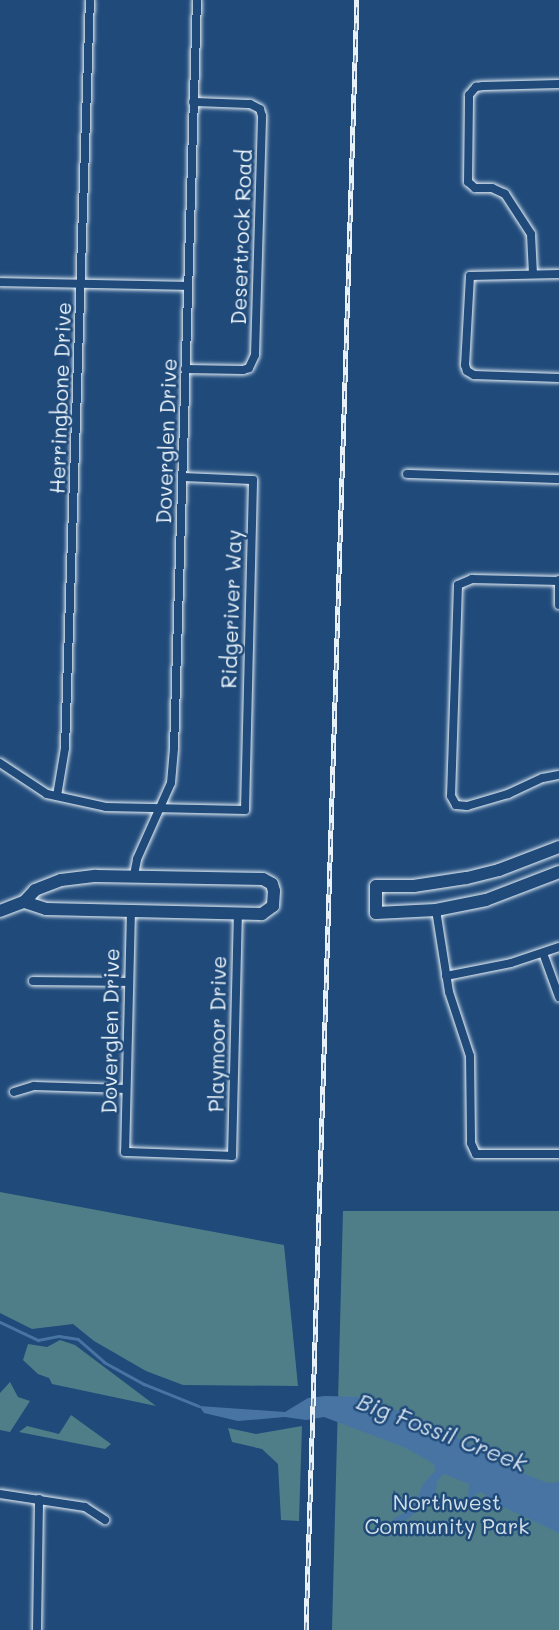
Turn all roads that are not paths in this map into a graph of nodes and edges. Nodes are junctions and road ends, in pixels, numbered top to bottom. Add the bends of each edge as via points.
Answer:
1 (90, 0) edge
2 (197, 0) edge
3 (559, 84) edge
4 (193, 102) junction
5 (533, 274) junction
6 (559, 274) edge
7 (0, 282) edge
8 (81, 285) junction
9 (188, 286) junction
10 (186, 369) junction
11 (559, 378) edge
12 (407, 474) dead end
13 (182, 477) junction
14 (559, 480) edge
15 (559, 580) edge
16 (559, 606) edge
17 (0, 763) edge
18 (559, 775) edge
19 (57, 796) junction
20 (160, 808) junction
21 (559, 847) edge
22 (559, 872) edge
23 (134, 875) junction
24 (24, 902) junction
25 (3, 910) edge
26 (436, 910) junction
27 (131, 911) junction
28 (238, 914) junction
29 (559, 947) edge
30 (543, 953) junction
31 (446, 976) junction
32 (33, 981) dead end
33 (129, 982) junction
34 (559, 997) edge
35 (126, 1089) junction
36 (14, 1092) dead end
37 (125, 1152) joint
38 (559, 1154) edge
39 (0, 1494) edge
40 (39, 1499) junction
41 (105, 1520) dead end
42 (37, 1630) edge

1 - 8 street, Herringbone Drive
2 - 4 street, Doverglen Drive
3 - 5 street via 483,86 469,94 468,182 505,194 531,234
4 - 9 street, Doverglen Drive
4 - 10 street, Desertrock Road via 250,104 260,109 257,302 255,355 249,368
5 - 6 street
5 - 11 street via 470,276 465,365 474,375
7 - 8 street
8 - 9 street
8 - 19 street, Herringbone Drive via 65,748
9 - 10 street, Doverglen Drive
10 - 13 street, Doverglen Drive
12 - 14 street
13 - 20 street, Doverglen Drive via 174,748 171,783
13 - 20 street, Ridgeriver Way via 253,480 245,810
15 - 16 street
15 - 18 street via 472,579 461,582 457,590 453,802 467,807
17 - 19 street
19 - 20 street via 106,807
20 - 23 street, Doverglen Drive
21 - 26 street via 466,878 376,886 376,913
22 - 26 street via 505,895
23 - 24 street via 61,880 35,890
23 - 28 street via 262,879 272,884 270,911
24 - 25 street
24 - 27 street via 46,909
26 - 31 street
27 - 28 street
27 - 33 street, Doverglen Drive
28 - 37 street, Playmoor Drive via 232,1156
29 - 30 street
30 - 31 street
30 - 34 street
31 - 38 street via 470,1056 471,1143 476,1154
32 - 33 street
33 - 35 street, Doverglen Drive
35 - 36 street via 34,1086
35 - 37 street, Doverglen Drive
39 - 40 street
40 - 41 street via 85,1507
40 - 42 street

